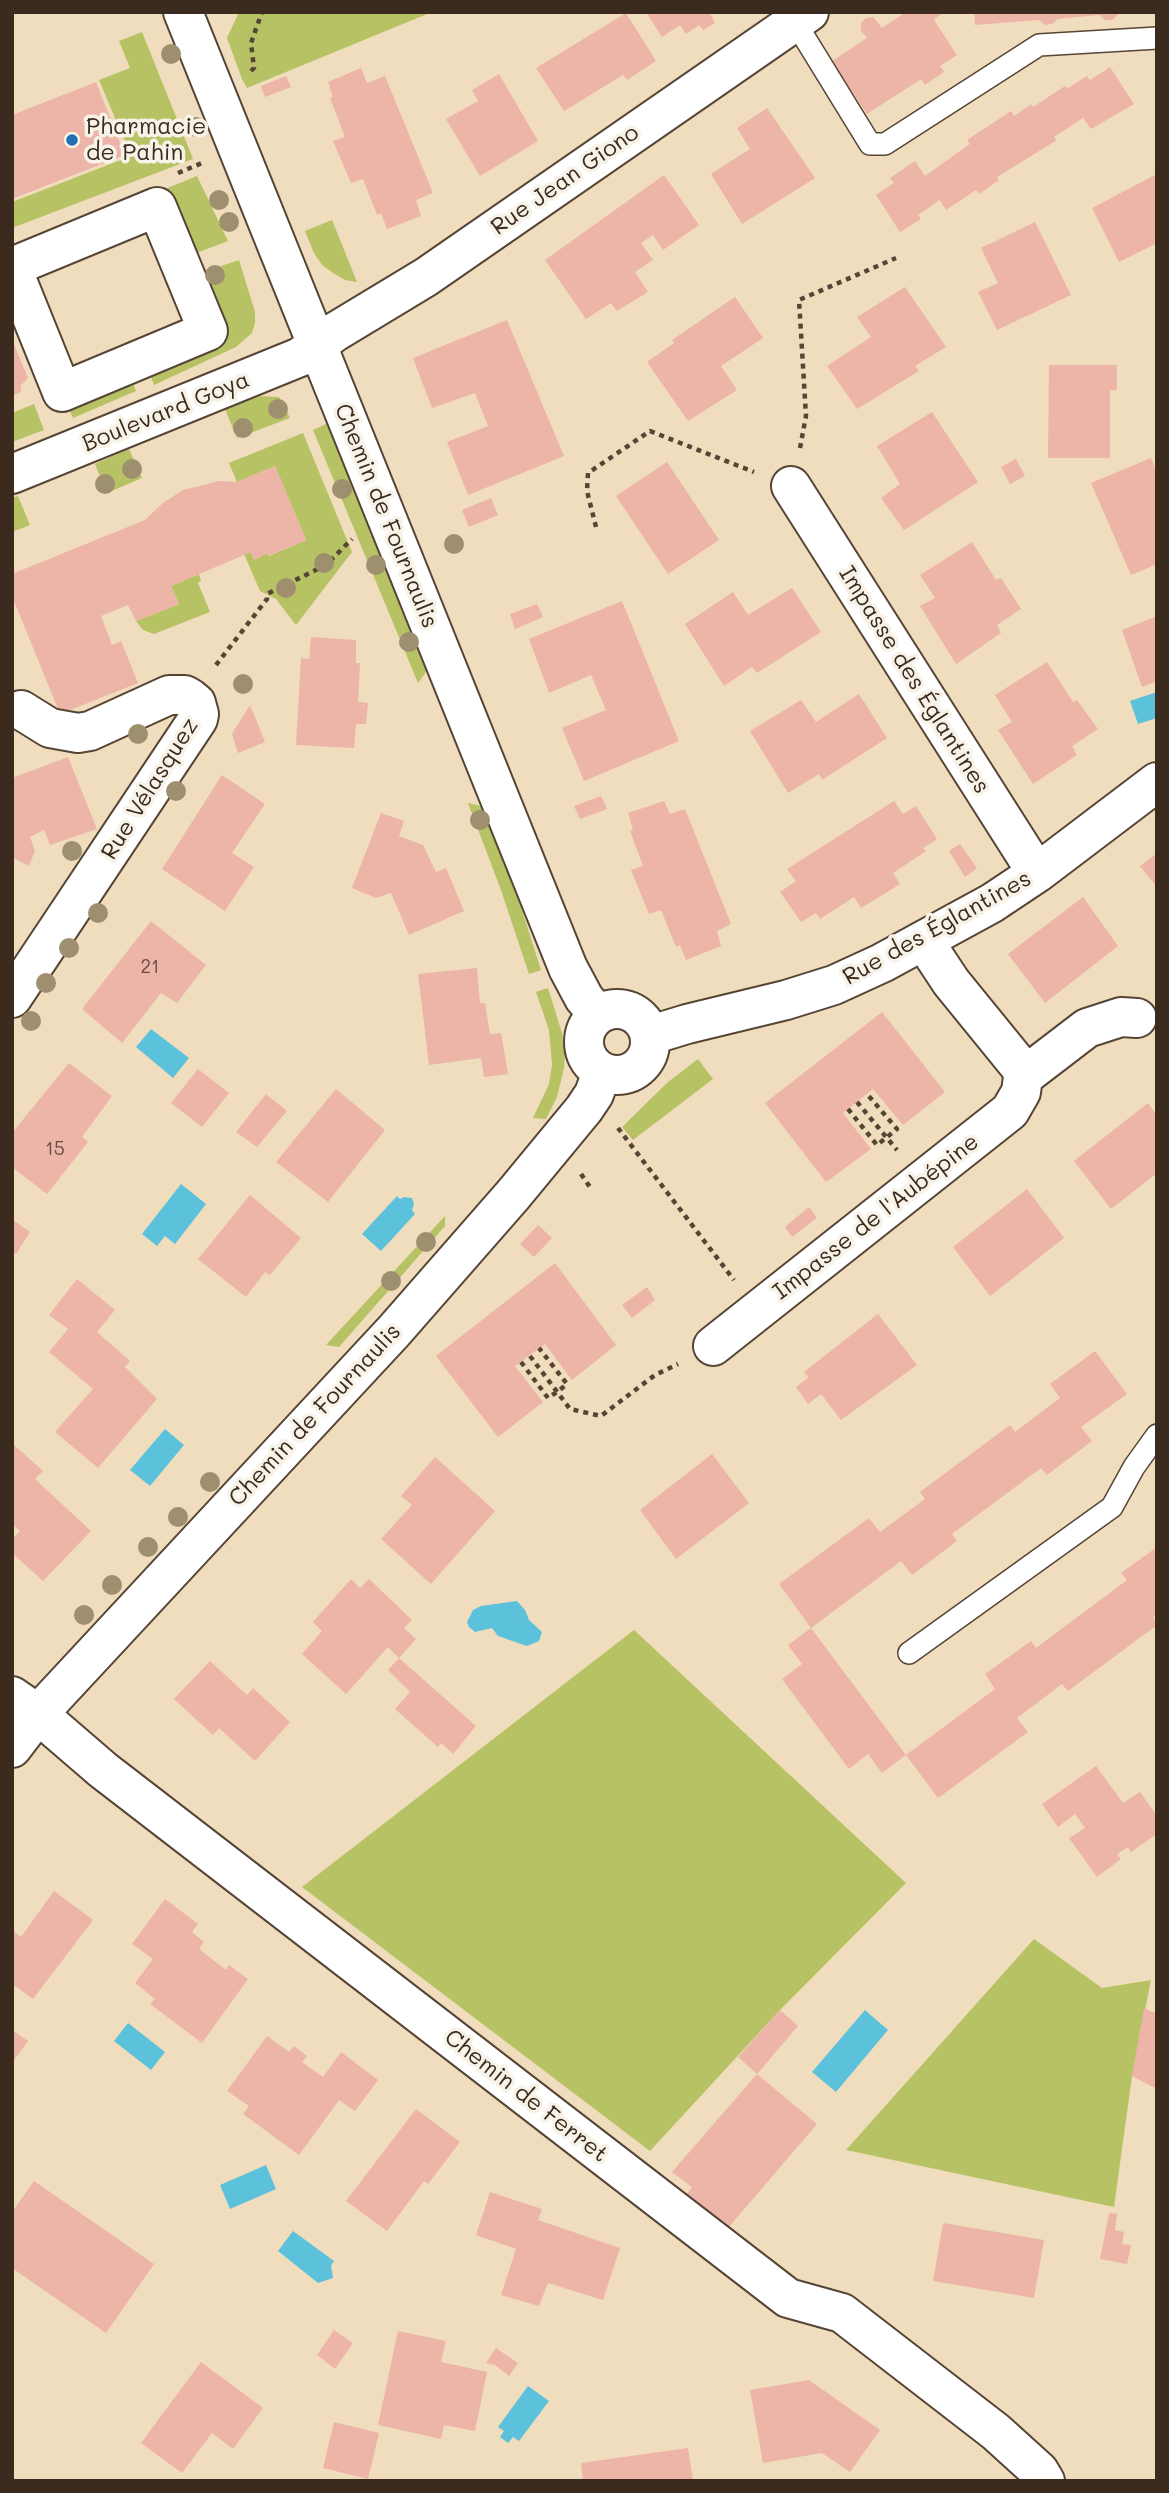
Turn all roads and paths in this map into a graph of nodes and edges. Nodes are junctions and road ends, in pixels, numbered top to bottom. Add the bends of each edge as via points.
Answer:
1 (183, 12) edge
2 (802, 17) edge
3 (1157, 38) edge
4 (896, 258) dead end
5 (12, 267) edge
6 (318, 345) junction
7 (12, 474) edge
8 (792, 486) junction
9 (596, 527) dead end
10 (352, 538) dead end
11 (190, 698) junction
12 (15, 707) edge
13 (1157, 782) edge
14 (1037, 873) junction
15 (924, 941) junction
16 (12, 998) edge
17 (598, 1015) junction
18 (1137, 1018) dead end
19 (651, 1035) junction
20 (602, 1072) junction
21 (1023, 1077) junction
22 (867, 1094) dead end
23 (857, 1102) dead end
24 (848, 1109) dead end
25 (617, 1128) dead end
26 (887, 1137) junction
27 (579, 1171) dead end
28 (592, 1190) dead end
29 (758, 1310) junction
30 (713, 1346) joint
31 (540, 1349) dead end
32 (530, 1356) dead end
33 (521, 1362) dead end
34 (557, 1392) junction
35 (1157, 1435) edge
36 (909, 1653) dead end
37 (25, 1705) edge
38 (12, 1748) edge
39 (1045, 2481) edge

1 - 6 street, Chemin de Fournaulis
2 - 3 lane via 870,144 885,144 1039,45
2 - 6 street, Rue Jean Giono via 426,277
4 - 8 path via 799,300 806,416
5 - 5 street via 62,392 208,331 157,207
6 - 7 street, Boulevard Goya via 256,376
6 - 17 street, Chemin de Fournaulis via 568,968
8 - 9 path via 650,431 588,473 587,491
8 - 14 street, Impasse des Églantines
10 - 11 path via 326,565 267,594
11 - 12 street, Rue Vélasquez via 169,695 78,733 50,728
11 - 16 street, Rue Vélasquez via 198,708 198,719
13 - 14 street, Rue des Églantines
14 - 15 street, Rue des Églantines
15 - 19 street, Rue des Églantines via 834,985
15 - 21 street via 1021,1068
17 - 19 street via 618,1008 633,1012
17 - 20 street via 585,1033 584,1048 590,1062
18 - 21 street via 1121,1017 1087,1028
19 - 20 street via 643,1064 617,1075
20 - 37 street, Chemin de Fournaulis via 594,1094 569,1128 394,1331
21 - 29 street, Impasse de l'Aubépine via 1010,1111
22 - 26 path via 897,1129
23 - 26 path
24 - 26 path via 877,1145
25 - 29 path
27 - 28 path
29 - 30 street, Impasse de l'Aubépine
30 - 34 path via 655,1375 601,1416 570,1409
31 - 34 path via 567,1384
32 - 34 path
33 - 34 path via 548,1398
35 - 36 lane via 1112,1507
37 - 38 street, Chemin de Fournaulis
37 - 39 street, Chemin de Ferret via 114,1779 788,2298 842,2313 996,2432

